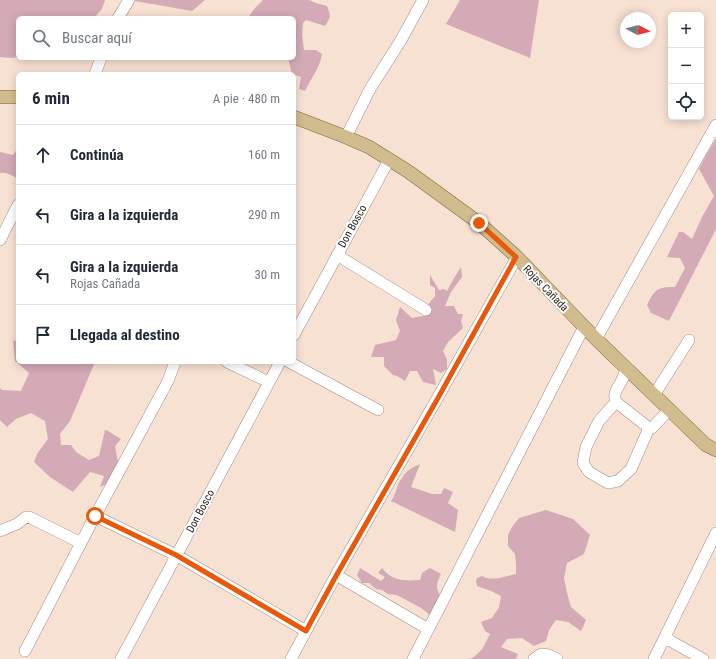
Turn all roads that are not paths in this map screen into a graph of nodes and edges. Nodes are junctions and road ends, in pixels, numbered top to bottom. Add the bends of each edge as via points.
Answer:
1 (129, 0) edge
2 (423, 0) edge
3 (119, 16) edge
4 (100, 60) edge
5 (96, 72) edge
6 (0, 97) edge
7 (16, 97) edge
8 (296, 120) edge
9 (716, 125) edge
10 (346, 137) junction
11 (389, 160) junction
12 (16, 209) edge
13 (0, 240) edge
14 (337, 255) junction
15 (516, 257) junction
16 (426, 310) dead end
17 (584, 327) junction
18 (296, 331) edge
19 (596, 339) junction
20 (689, 340) dead end
21 (175, 364) edge
22 (231, 364) edge
23 (279, 364) edge
24 (293, 364) edge
25 (626, 369) junction
26 (270, 382) junction
27 (654, 395) junction
28 (616, 402) junction
29 (378, 410) dead end
30 (668, 410) junction
31 (649, 428) junction
32 (716, 450) edge
33 (95, 516) junction
34 (0, 531) edge
35 (716, 533) edge
36 (81, 543) junction
37 (176, 555) junction
38 (336, 576) junction
39 (428, 629) junction
40 (306, 631) junction
41 (665, 638) junction
42 (25, 650) dead end
43 (121, 659) edge
44 (291, 659) edge
45 (413, 659) edge
46 (534, 659) edge
47 (557, 659) edge
48 (654, 659) edge
49 (703, 659) edge

1 - 3 street
2 - 10 street via 370,89
4 - 5 street
6 - 7 main road
8 - 10 main road, Rojas Cañada
9 - 19 street
10 - 11 main road, Rojas Cañada via 369,147
11 - 14 street, Don Bosco
11 - 15 main road, Rojas Cañada via 479,223
12 - 13 street
14 - 16 street
14 - 18 street, Don Bosco
15 - 17 main road, Rojas Cañada
15 - 38 street
17 - 19 main road, Rojas Cañada
17 - 39 street
19 - 25 main road, Rojas Cañada
20 - 27 street
21 - 33 street
22 - 26 street
23 - 26 street, Don Bosco
24 - 29 street
25 - 27 main road, Rojas Cañada
25 - 28 street via 614,394
26 - 37 street, Don Bosco
27 - 30 main road, Rojas Cañada
28 - 31 street
28 - 31 street via 599,421 586,446 582,463 589,472 608,483 618,481 630,469
30 - 31 street via 652,428
30 - 32 main road, Rojas Cañada via 706,445
33 - 36 street
33 - 37 street
34 - 36 street via 29,517
35 - 41 street
36 - 42 street
37 - 40 street
37 - 43 street, Don Bosco
38 - 39 street
38 - 40 street
39 - 45 street
40 - 44 street
41 - 48 street
41 - 49 street
46 - 47 street via 541,654

